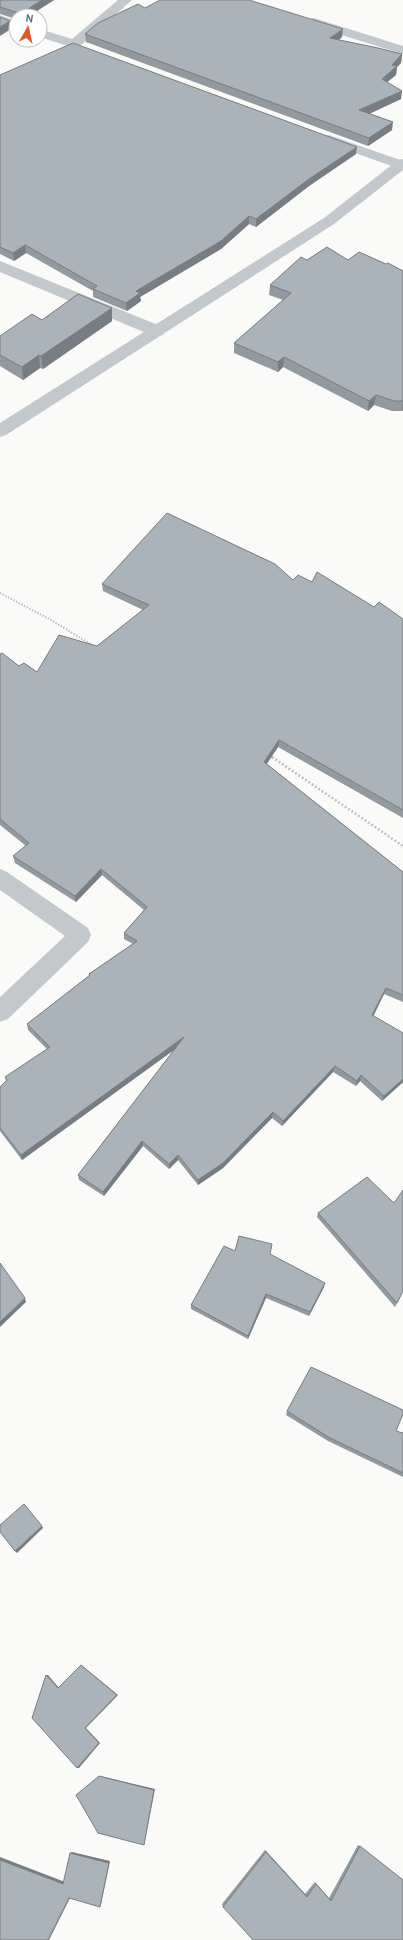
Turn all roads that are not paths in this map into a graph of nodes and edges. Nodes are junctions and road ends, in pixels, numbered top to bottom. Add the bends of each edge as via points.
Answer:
1 (126, 0) edge
2 (298, 17) edge
3 (48, 36) edge
4 (74, 44) junction
5 (88, 50) edge
6 (403, 50) edge
7 (54, 53) edge
8 (318, 135) edge
9 (402, 165) edge
10 (0, 266) edge
11 (157, 331) junction
12 (0, 431) edge
13 (0, 878) edge
14 (0, 1012) edge

1 - 4 street
2 - 6 street
3 - 4 street
4 - 5 street
4 - 7 street
8 - 9 street
9 - 11 street via 329,221
10 - 11 street
11 - 12 street
13 - 14 street via 80,935

